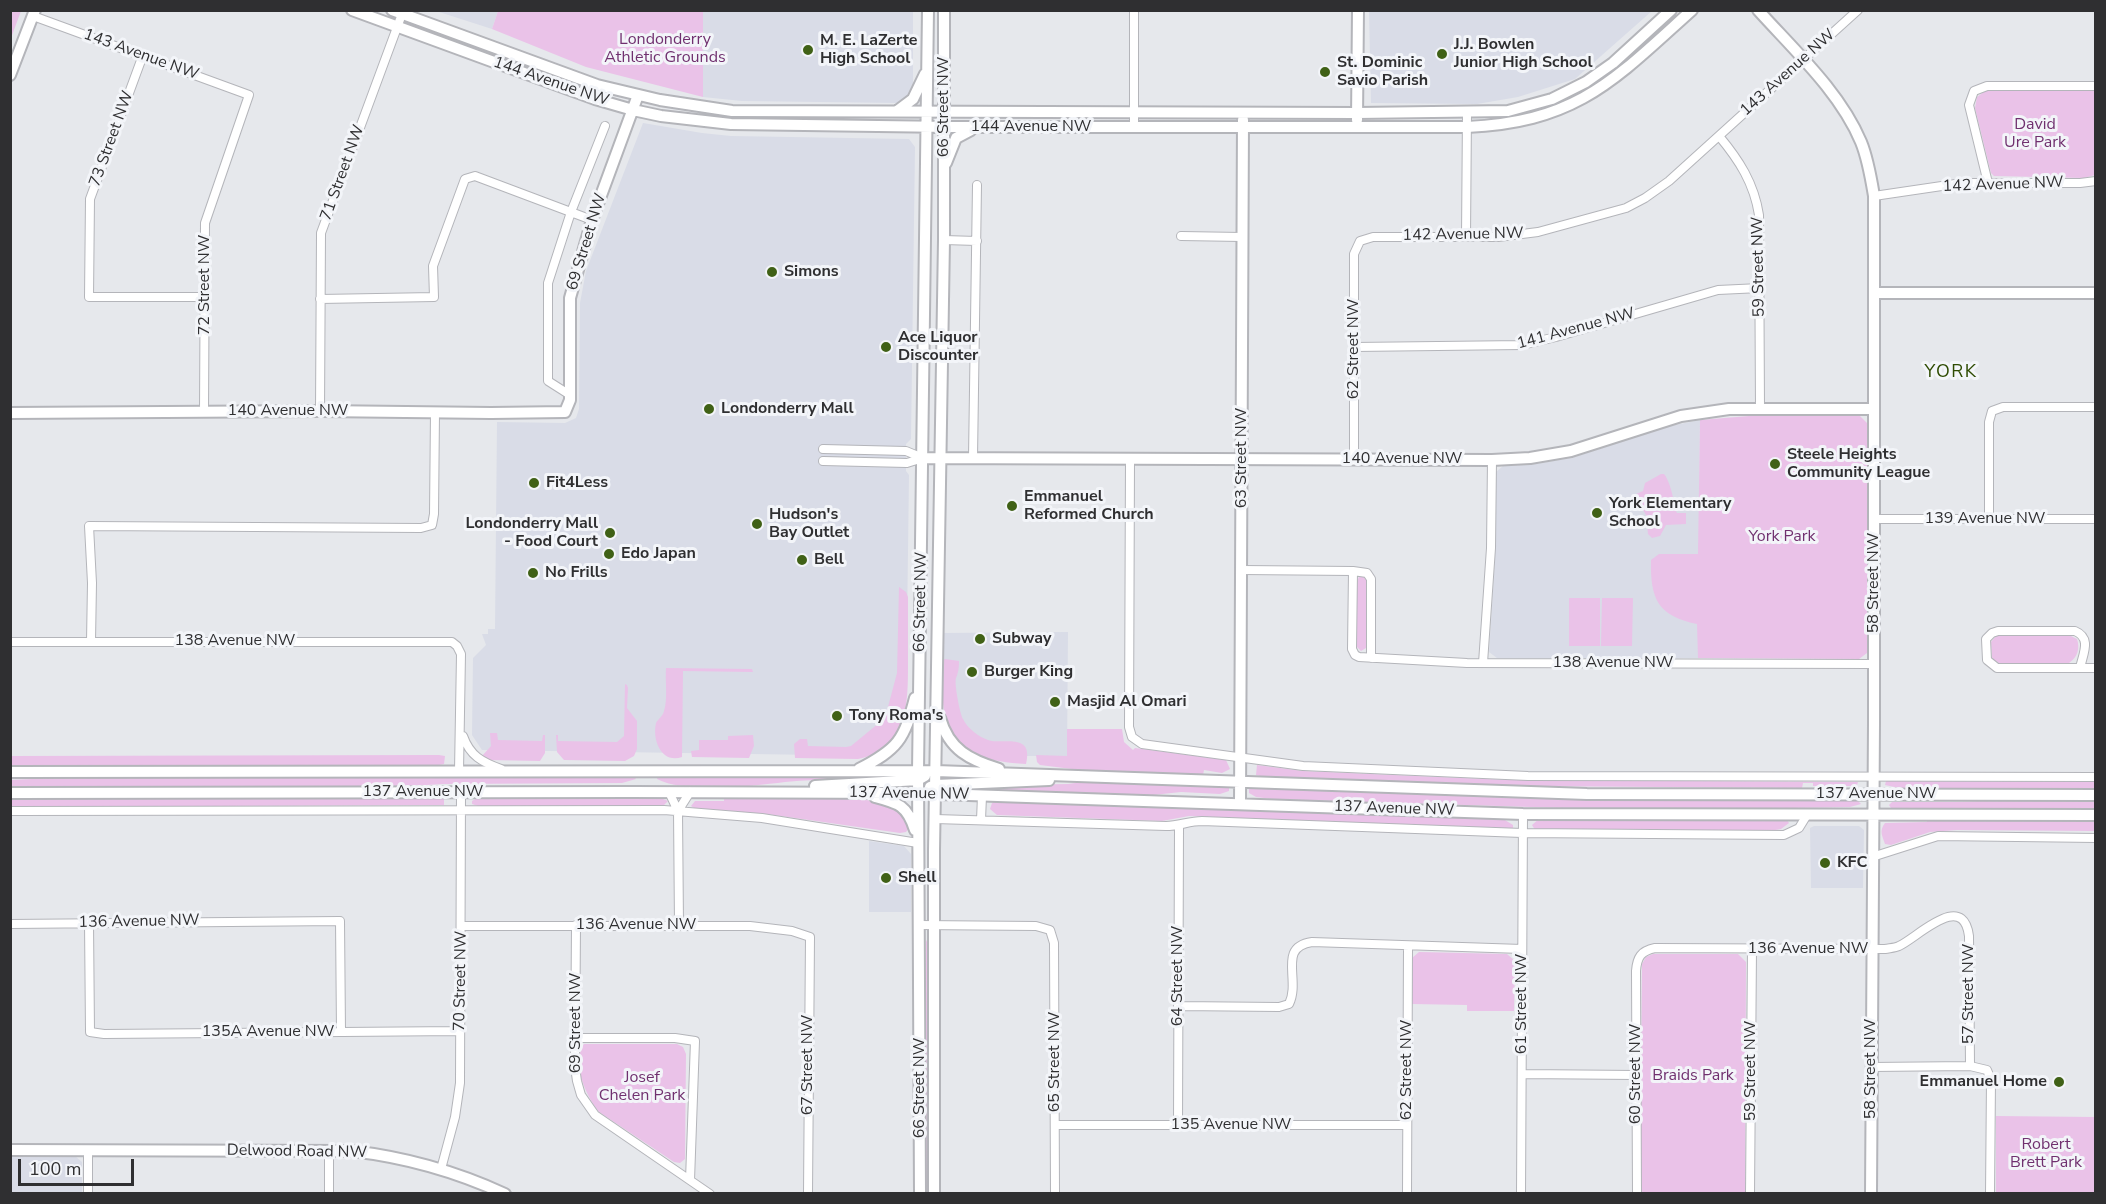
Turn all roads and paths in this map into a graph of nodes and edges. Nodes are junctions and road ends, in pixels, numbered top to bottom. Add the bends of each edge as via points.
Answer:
1 (352, 10) edge
2 (927, 10) edge
3 (944, 10) edge
4 (1134, 10) edge
5 (1358, 10) edge
6 (1671, 10) edge
7 (1692, 10) edge
8 (1758, 10) edge
9 (1858, 10) edge
10 (34, 13) edge
11 (397, 13) edge
12 (398, 27) junction
13 (143, 55) junction
14 (1803, 60) junction
15 (927, 69) junction
16 (10, 75) edge
17 (2096, 86) edge
18 (249, 94) joint
19 (638, 95) junction
20 (633, 110) junction
21 (897, 111) junction
22 (927, 112) junction
23 (944, 112) junction
24 (1134, 112) junction
25 (1243, 112) junction
26 (1467, 112) junction
27 (1357, 113) junction
28 (605, 126) dead end
29 (1134, 126) junction
30 (1243, 126) junction
31 (1357, 126) junction
32 (927, 127) junction
33 (944, 127) junction
34 (982, 127) junction
35 (1467, 127) junction
36 (1719, 136) junction
37 (943, 172) junction
38 (2096, 181) edge
39 (1988, 183) junction
40 (977, 185) dead end
41 (1874, 196) junction
42 (571, 212) junction
43 (592, 220) junction
44 (1181, 236) dead end
45 (1242, 237) junction
46 (1467, 237) junction
47 (944, 240) junction
48 (976, 241) junction
49 (1360, 241) joint
50 (1760, 288) junction
51 (1875, 293) junction
52 (2096, 293) edge
53 (205, 297) junction
54 (320, 299) junction
55 (1354, 346) junction
56 (570, 395) junction
57 (2096, 407) edge
58 (1760, 409) junction
59 (1874, 409) junction
60 (204, 411) junction
61 (320, 411) junction
62 (435, 412) junction
63 (565, 412) joint
64 (10, 413) edge
65 (824, 449) dead end
66 (923, 458) junction
67 (939, 458) junction
68 (973, 458) junction
69 (1130, 458) junction
70 (1242, 459) junction
71 (1354, 459) junction
72 (1492, 460) junction
73 (824, 461) dead end
74 (1874, 519) junction
75 (1989, 519) junction
76 (2096, 519) edge
77 (1242, 570) junction
78 (1353, 571) junction
79 (91, 641) junction
80 (10, 642) edge
81 (1371, 658) junction
82 (1483, 663) junction
83 (1873, 664) junction
84 (2079, 668) junction
85 (2096, 668) edge
86 (920, 681) junction
87 (936, 706) junction
88 (460, 729) junction
89 (1241, 758) junction
90 (857, 770) junction
91 (459, 771) junction
92 (506, 771) junction
93 (936, 771) junction
94 (10, 772) edge
95 (1011, 773) junction
96 (918, 775) junction
97 (1076, 776) junction
98 (1873, 777) junction
99 (2096, 777) edge
100 (1240, 782) junction
101 (935, 790) junction
102 (461, 792) junction
103 (669, 792) junction
104 (690, 792) junction
105 (10, 793) edge
106 (770, 793) junction
107 (858, 793) junction
108 (918, 793) junction
109 (1873, 794) junction
110 (2096, 795) edge
111 (982, 796) junction
112 (1240, 804) junction
113 (10, 811) edge
114 (461, 811) junction
115 (678, 811) junction
116 (1523, 814) junction
117 (1807, 815) junction
118 (1873, 815) junction
119 (2096, 815) edge
120 (935, 819) junction
121 (981, 820) junction
122 (1179, 826) junction
123 (1522, 833) junction
124 (2096, 838) edge
125 (918, 841) junction
126 (1872, 857) junction
127 (89, 923) junction
128 (10, 924) edge
129 (1966, 924) joint
130 (576, 925) junction
131 (679, 925) junction
132 (920, 925) junction
133 (934, 925) junction
134 (461, 926) junction
135 (810, 937) joint
136 (1408, 946) junction
137 (1522, 949) junction
138 (1752, 949) junction
139 (1872, 949) junction
140 (1640, 954) joint
141 (1178, 1006) junction
142 (460, 1031) junction
143 (341, 1032) junction
144 (575, 1038) junction
145 (1970, 1066) junction
146 (1871, 1067) junction
147 (1522, 1074) junction
148 (1636, 1075) junction
149 (1055, 1125) junction
150 (1178, 1125) junction
151 (1407, 1125) junction
152 (10, 1150) edge
153 (88, 1150) junction
154 (329, 1150) junction
155 (441, 1169) junction
156 (690, 1180) junction
157 (88, 1194) edge
158 (329, 1194) edge
159 (505, 1194) edge
160 (710, 1194) edge
161 (808, 1194) edge
162 (920, 1194) edge
163 (934, 1194) edge
164 (1054, 1194) edge
165 (1407, 1194) edge
166 (1521, 1194) edge
167 (1637, 1194) edge
168 (1750, 1194) edge
169 (1871, 1194) edge
170 (1990, 1194) edge

1 - 12 street, 144 Avenue NW
2 - 15 street, 66 Street NW
3 - 23 street, 66 Street NW
4 - 24 street
5 - 27 street
6 - 26 street, 144 Avenue NW via 1608,67 1574,89 1522,108
7 - 35 street, 144 Avenue NW via 1622,73 1581,100 1531,119
8 - 14 street, 58 Street NW
9 - 14 street, 143 Avenue NW
10 - 13 street, 143 Avenue NW
10 - 16 street
11 - 12 street, 71 Street NW
11 - 19 street, 144 Avenue NW via 597,85
12 - 20 street, 144 Avenue NW
12 - 54 street, 71 Street NW via 321,233
13 - 18 street, 143 Avenue NW
13 - 53 street, 73 Street NW via 90,199 89,297
14 - 36 street, 143 Avenue NW
14 - 41 street, 58 Street NW via 1851,122 1866,158
15 - 21 street via 913,99
15 - 22 street, 66 Street NW
17 - 39 street via 1987,86 1972,94 1970,111
18 - 53 street, 72 Street NW via 205,223
19 - 20 street, 69 Street NW
19 - 21 street, 144 Avenue NW via 732,111
20 - 32 street, 144 Avenue NW via 731,124
20 - 43 street, 69 Street NW
21 - 22 street, 144 Avenue NW
22 - 23 street, 144 Avenue NW
22 - 32 street, 66 Street NW
23 - 24 street, 144 Avenue NW
23 - 33 street, 66 Street NW
24 - 25 street, 144 Avenue NW
24 - 29 street
25 - 27 street, 144 Avenue NW
25 - 30 street, 63 Street NW
26 - 27 street, 144 Avenue NW
26 - 35 street
27 - 31 street
28 - 42 street, 69 Street NW
29 - 30 street, 144 Avenue NW
29 - 34 street, 144 Avenue NW
30 - 31 street, 144 Avenue NW
30 - 45 street, 63 Street NW
31 - 35 street, 144 Avenue NW
32 - 33 street, 144 Avenue NW
32 - 66 street, 66 Street NW
33 - 34 street, 144 Avenue NW
33 - 37 street, 66 Street NW
34 - 37 street via 956,138
35 - 46 street
36 - 46 street, 142 Avenue NW via 1660,188 1626,207 1524,235
36 - 50 street, 59 Street NW via 1743,167 1755,194 1760,230
37 - 47 street, 66 Street NW
38 - 39 street, 142 Avenue NW
39 - 41 street, 142 Avenue NW
40 - 48 street
41 - 51 street, 58 Street NW
42 - 43 street
42 - 54 street via 475,176 465,179 432,266 434,297
42 - 56 street, 69 Street NW via 548,283 548,381
43 - 56 street, 69 Street NW via 570,298
44 - 45 street
45 - 70 street, 63 Street NW
46 - 49 street, 142 Avenue NW via 1373,237
47 - 48 street
47 - 67 street, 66 Street NW
48 - 68 street
49 - 55 street, 62 Street NW via 1354,254
50 - 55 street, 141 Avenue NW via 1712,292 1522,345
50 - 58 street, 59 Street NW
51 - 52 street
51 - 59 street, 58 Street NW
53 - 60 street, 72 Street NW
54 - 61 street, 71 Street NW
55 - 71 street, 62 Street NW
56 - 63 street, 69 Street NW
57 - 75 street via 2003,407 1992,411
58 - 59 street, 140 Avenue NW
58 - 72 street, 140 Avenue NW via 1687,415 1571,451
59 - 74 street, 58 Street NW
60 - 61 street, 140 Avenue NW
60 - 64 street, 140 Avenue NW
61 - 62 street, 140 Avenue NW
62 - 63 street, 140 Avenue NW
62 - 79 street via 432,525 89,526
65 - 66 street, 140 Avenue NW via 906,451
66 - 67 street, 140 Avenue NW
66 - 73 street, 140 Avenue NW via 907,463
66 - 86 street, 66 Street NW
67 - 68 street, 140 Avenue NW
67 - 87 street, 66 Street NW
68 - 69 street, 140 Avenue NW
69 - 70 street, 140 Avenue NW
69 - 89 street, 137 Avenue NW via 1129,727 1134,738 1146,745
70 - 71 street, 140 Avenue NW
70 - 77 street, 63 Street NW
71 - 72 street, 140 Avenue NW
72 - 82 street
74 - 75 street, 139 Avenue NW
74 - 83 street, 58 Street NW
75 - 76 street, 139 Avenue NW
77 - 78 street
77 - 89 street, 63 Street NW
78 - 81 street via 1367,573 1371,579
78 - 81 street, 138 Avenue NW via 1352,646 1354,654
79 - 80 street, 138 Avenue NW
79 - 88 street, 138 Avenue NW via 452,642 461,654
81 - 82 street, 138 Avenue NW
82 - 83 street, 138 Avenue NW
83 - 98 street, 58 Street NW
84 - 84 street via 1997,668 1987,660 1986,639 1998,631 2075,631 2086,642
84 - 85 street
86 - 90 street via 897,746
86 - 96 street, 66 Street NW
87 - 93 street, 66 Street NW
87 - 95 street via 947,736 964,755
88 - 91 street
88 - 92 street, 137 Avenue NW via 466,747 477,759
89 - 98 street, 137 Avenue NW via 1312,767 1528,776
89 - 100 street, 63 Street NW
90 - 92 street, 137 Avenue NW
90 - 96 street, 137 Avenue NW
91 - 92 street, 137 Avenue NW
91 - 94 street, 137 Avenue NW
93 - 95 street, 137 Avenue NW
93 - 96 street
93 - 101 street, 66 Street NW
95 - 97 street, 137 Avenue NW
96 - 106 street
96 - 108 street, 66 Street NW
97 - 100 street, 137 Avenue NW
97 - 101 street
98 - 99 street, 137 Avenue NW
98 - 109 street, 58 Street NW
100 - 109 street, 137 Avenue NW via 1587,794
100 - 112 street, 63 Street NW
101 - 108 street, 137 Avenue NW
101 - 111 street, 137 Avenue NW
101 - 120 street, 66 Street NW
102 - 103 street, 137 Avenue NW
102 - 105 street, 137 Avenue NW
102 - 114 street, 70 Street NW
103 - 104 street, 137 Avenue NW
103 - 115 street
104 - 106 street, 137 Avenue NW
104 - 115 street
106 - 107 street, 137 Avenue NW
107 - 108 street, 137 Avenue NW
107 - 125 street via 895,802 903,808 911,818
108 - 125 street, 66 Street NW
109 - 110 street, 137 Avenue NW
109 - 118 street, 58 Street NW
111 - 112 street, 137 Avenue NW
111 - 121 street
112 - 116 street, 137 Avenue NW
113 - 114 street, 137 Avenue NW
114 - 115 street, 137 Avenue NW
114 - 134 street, 70 Street NW
115 - 125 street, 137 Avenue NW via 762,818
115 - 131 street
116 - 117 street, 137 Avenue NW
116 - 123 street, 61 Street NW
117 - 118 street, 137 Avenue NW
117 - 123 street, 137 Avenue NW via 1799,828 1784,835
118 - 119 street, 137 Avenue NW
118 - 126 street, 58 Street NW
120 - 121 street, 137 Avenue NW
120 - 133 street, 66 Street NW
121 - 122 street, 137 Avenue NW
122 - 123 street, 137 Avenue NW via 1202,821
122 - 141 street, 64 Street NW
123 - 137 street, 61 Street NW
124 - 126 street via 1938,836
125 - 132 street, 66 Street NW
126 - 139 street, 58 Street NW
127 - 128 street, 136 Avenue NW
127 - 143 street, 135A Avenue NW via 90,1032
127 - 143 street, 136 Avenue NW via 340,921
129 - 139 street, 136 Avenue NW via 1951,916 1942,918 1898,947
129 - 145 street, 57 Street NW
130 - 131 street, 136 Avenue NW
130 - 134 street, 136 Avenue NW
130 - 144 street, 69 Street NW
131 - 135 street, 136 Avenue NW via 750,926
132 - 133 street
132 - 162 street, 66 Street NW
133 - 149 street, 65 Street NW via 1036,926 1050,930 1054,943
133 - 163 street, 66 Street NW
134 - 142 street, 70 Street NW
135 - 161 street, 67 Street NW
136 - 137 street
136 - 141 street via 1312,942 1296,947 1293,953 1293,992 1289,1004
136 - 151 street, 62 Street NW
137 - 147 street, 61 Street NW
138 - 139 street, 136 Avenue NW
138 - 140 street, 136 Avenue NW via 1655,948
138 - 168 street, 59 Street NW
139 - 146 street, 58 Street NW
140 - 148 street, 60 Street NW via 1636,962
141 - 150 street, 64 Street NW
142 - 143 street, 135A Avenue NW
142 - 155 street, 70 Street NW via 458,1100
144 - 156 street, 69 Street NW via 577,1082 585,1103 595,1115
144 - 156 street via 695,1041
145 - 146 street
145 - 170 street, 57 Street NW via 1990,1073
146 - 169 street, 58 Street NW
147 - 148 street
147 - 166 street, 61 Street NW
148 - 167 street, 60 Street NW
149 - 150 street, 135 Avenue NW
149 - 164 street, 65 Street NW
150 - 151 street, 135 Avenue NW
151 - 165 street, 62 Street NW
152 - 153 street, Delwood Road NW
153 - 154 street, Delwood Road NW
153 - 157 street
154 - 155 street, Delwood Road NW via 393,1157
154 - 158 street
155 - 159 street, Delwood Road NW
156 - 160 street

